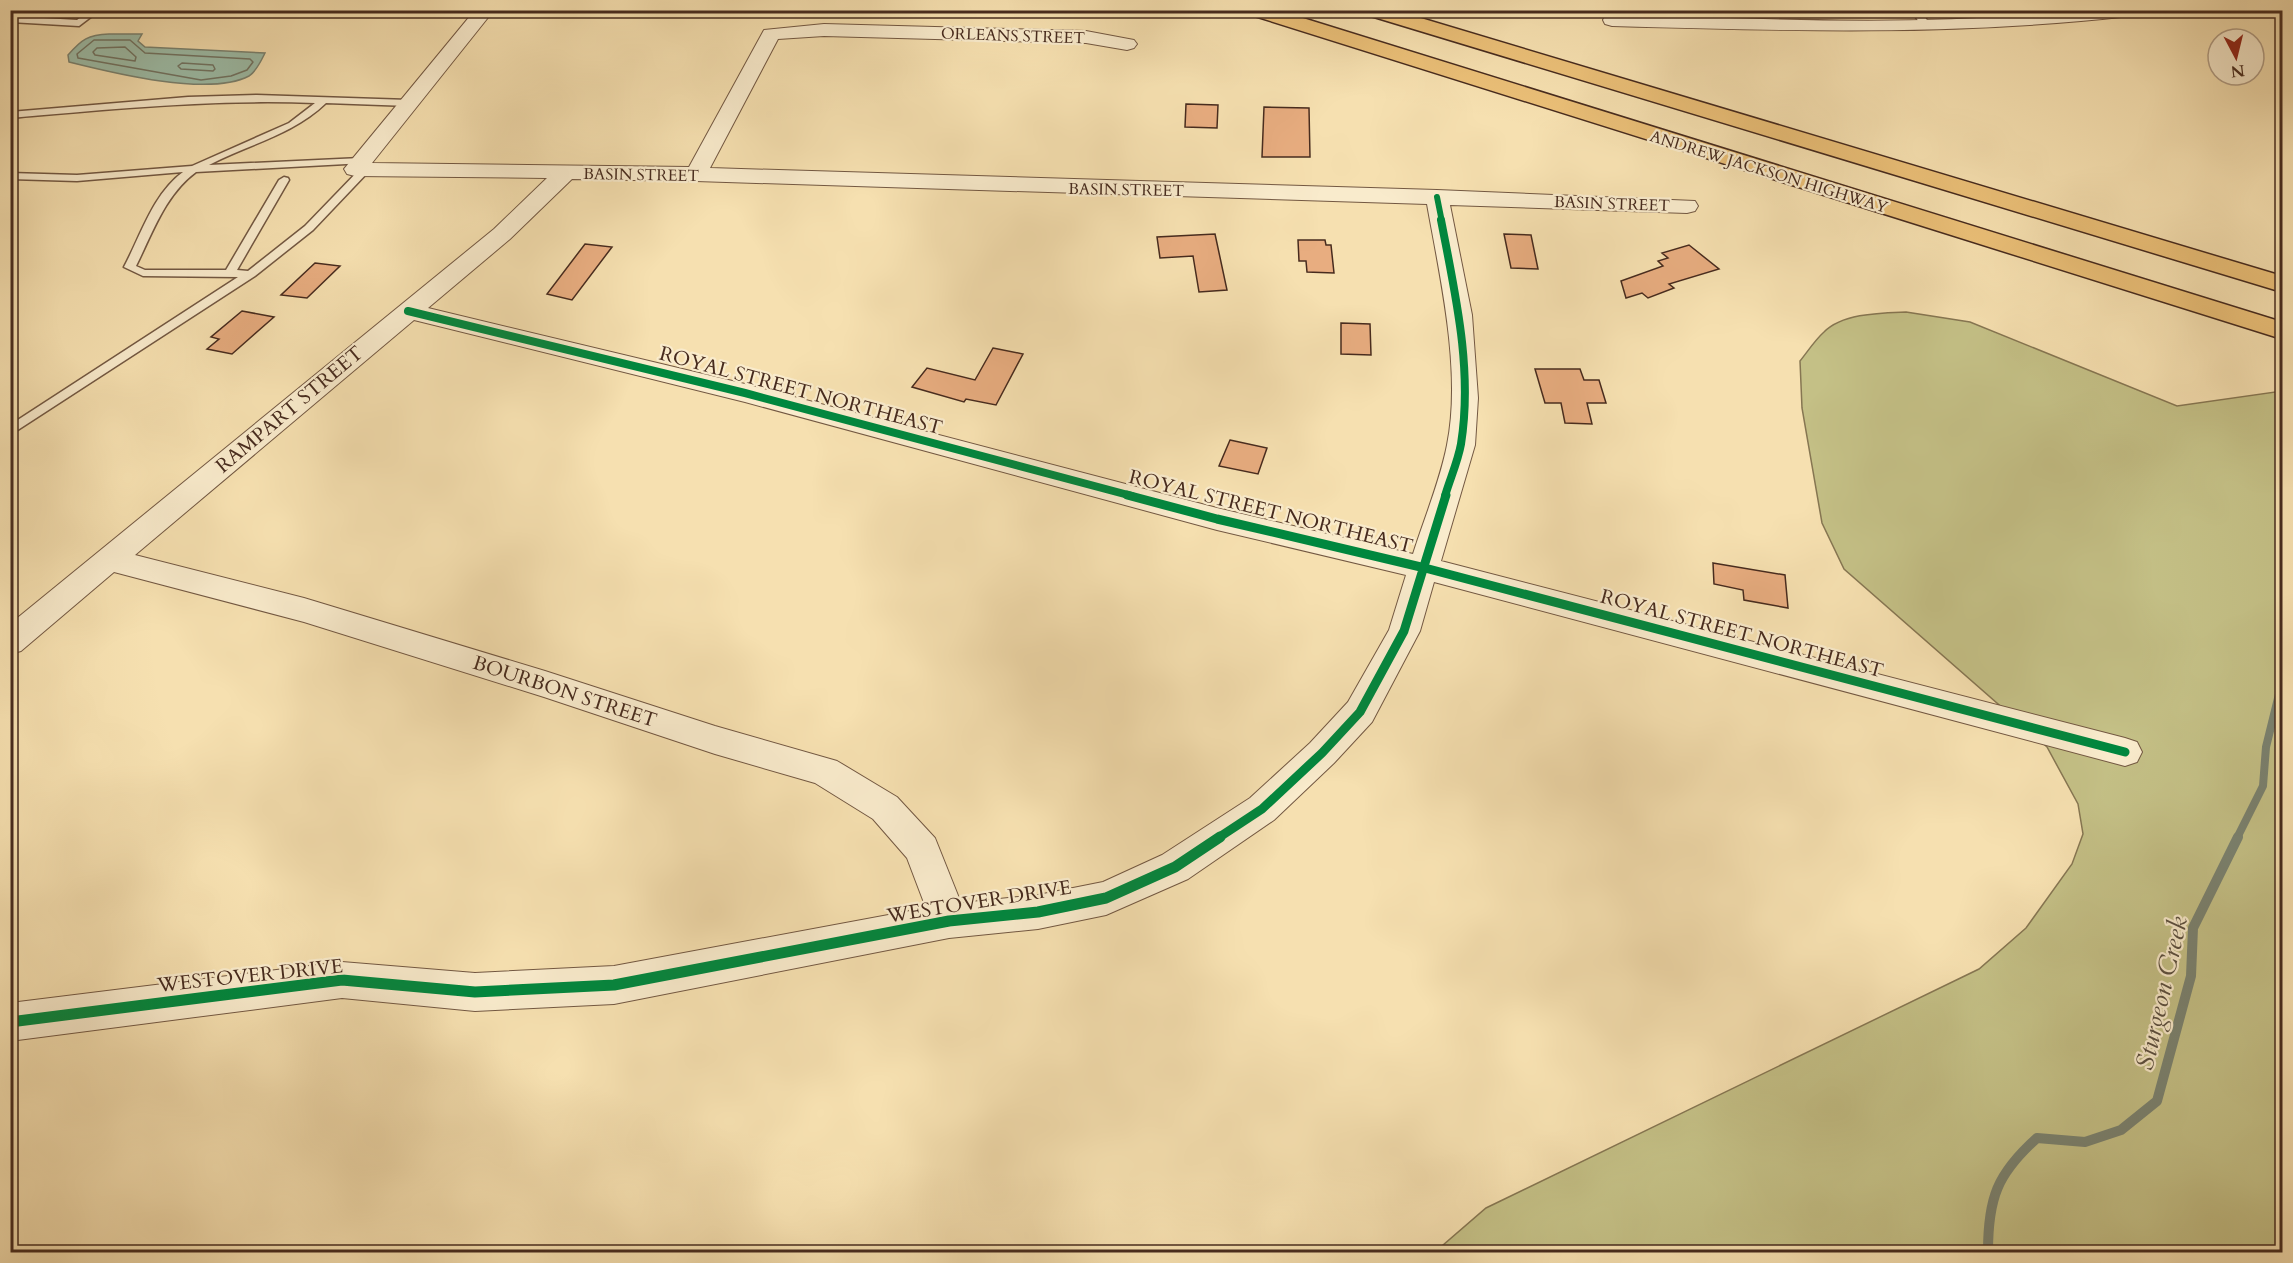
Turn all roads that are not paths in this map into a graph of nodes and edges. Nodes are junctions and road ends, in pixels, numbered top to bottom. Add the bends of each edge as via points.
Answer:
1 (96, 10) edge
2 (485, 10) edge
3 (1255, 10) edge
4 (1371, 10) edge
5 (2130, 10) edge
6 (1921, 18) edge
7 (10, 19) edge
8 (1612, 20) dead end
9 (1127, 44) dead end
10 (323, 101) junction
11 (409, 104) junction
12 (10, 115) edge
13 (361, 166) junction
14 (194, 169) junction
15 (565, 173) junction
16 (696, 174) junction
17 (10, 176) edge
18 (284, 180) dead end
19 (1437, 197) junction
20 (1688, 206) dead end
21 (230, 273) junction
22 (251, 273) junction
23 (2283, 284) edge
24 (408, 311) junction
25 (2283, 331) edge
26 (10, 431) edge
27 (109, 560) junction
28 (1425, 568) junction
29 (10, 642) edge
30 (2125, 752) dead end
31 (949, 921) junction
32 (10, 1022) edge

1 - 7 lane via 79,23
2 - 11 street
3 - 25 highway, ANDREW JACKSON HIGHWAY
4 - 23 highway, ANDREW JACKSON HIGHWAY
5 - 6 street via 2090,16
6 - 8 street via 1855,27
9 - 16 street, ORLEANS STREET via 1086,37 824,30 771,34
10 - 11 lane
10 - 12 lane via 188,100
10 - 14 lane via 315,111 266,137
11 - 13 street
13 - 14 lane
13 - 15 street, BASIN STREET
13 - 22 lane via 309,228
14 - 17 lane via 67,179
14 - 21 lane via 174,184 130,267 143,273
15 - 16 street, BASIN STREET
15 - 24 street, RAMPART STREET via 502,234
16 - 19 street, BASIN STREET
18 - 21 lane
19 - 20 street, BASIN STREET
19 - 28 street, WESTOVER DRIVE via 1459,315 1465,398 1461,445
21 - 22 lane
22 - 26 lane
24 - 27 street, RAMPART STREET
24 - 28 street, ROYAL STREET NORTHEAST via 745,393 1217,519
27 - 29 street, RAMPART STREET
27 - 31 street, BOURBON STREET via 304,610 825,771 885,808 922,849
28 - 30 street, ROYAL STREET NORTHEAST
28 - 31 street, WESTOVER DRIVE via 1404,632 1360,712 1262,809 1175,867 1106,898 1038,912
31 - 32 street, WESTOVER DRIVE via 614,985 476,992 342,980

